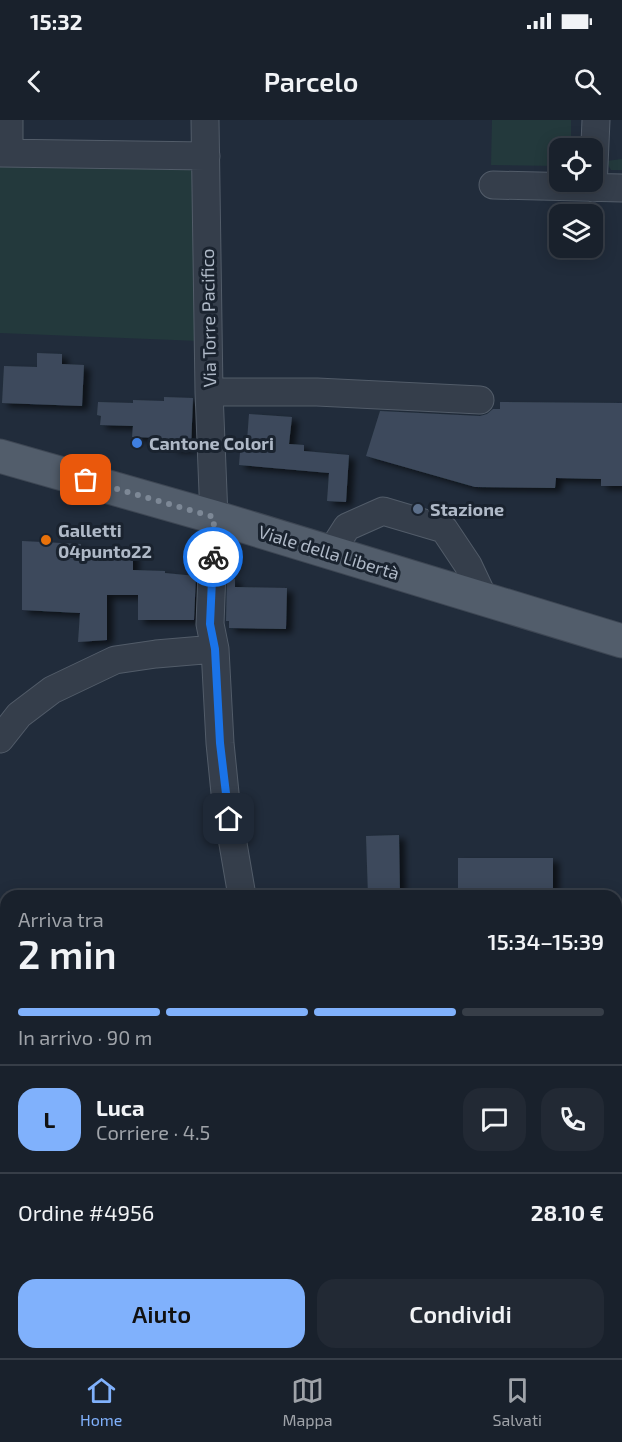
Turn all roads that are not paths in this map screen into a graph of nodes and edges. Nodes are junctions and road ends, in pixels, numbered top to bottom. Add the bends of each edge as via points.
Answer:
1 (9, 120) edge
2 (205, 120) edge
3 (596, 120) edge
4 (595, 138) edge
5 (4, 153) edge
6 (206, 156) junction
7 (493, 185) dead end
8 (549, 187) edge
9 (603, 188) edge
10 (622, 188) edge
11 (209, 392) junction
12 (480, 399) dead end
13 (0, 456) edge
14 (214, 517) junction
15 (331, 552) junction
16 (484, 599) junction
17 (622, 641) edge
18 (215, 649) junction
19 (0, 739) edge
20 (241, 890) edge

1 - 5 street
2 - 6 street, Via Torre Pacifico
3 - 4 street
5 - 6 street
6 - 11 street, Via Torre Pacifico
7 - 8 street
9 - 10 street
11 - 12 street
11 - 14 street, Via Torre Pacifico
13 - 14 main road, Viale della Libertà
14 - 15 main road, Viale della Libertà
14 - 18 street, Via Torre Pacifico via 210,624
15 - 16 main road, Viale della Libertà
15 - 16 street via 347,527 383,511 444,529
16 - 17 main road, Viale della Libertà
18 - 19 street via 115,660 52,690 19,715
18 - 20 street via 226,803

